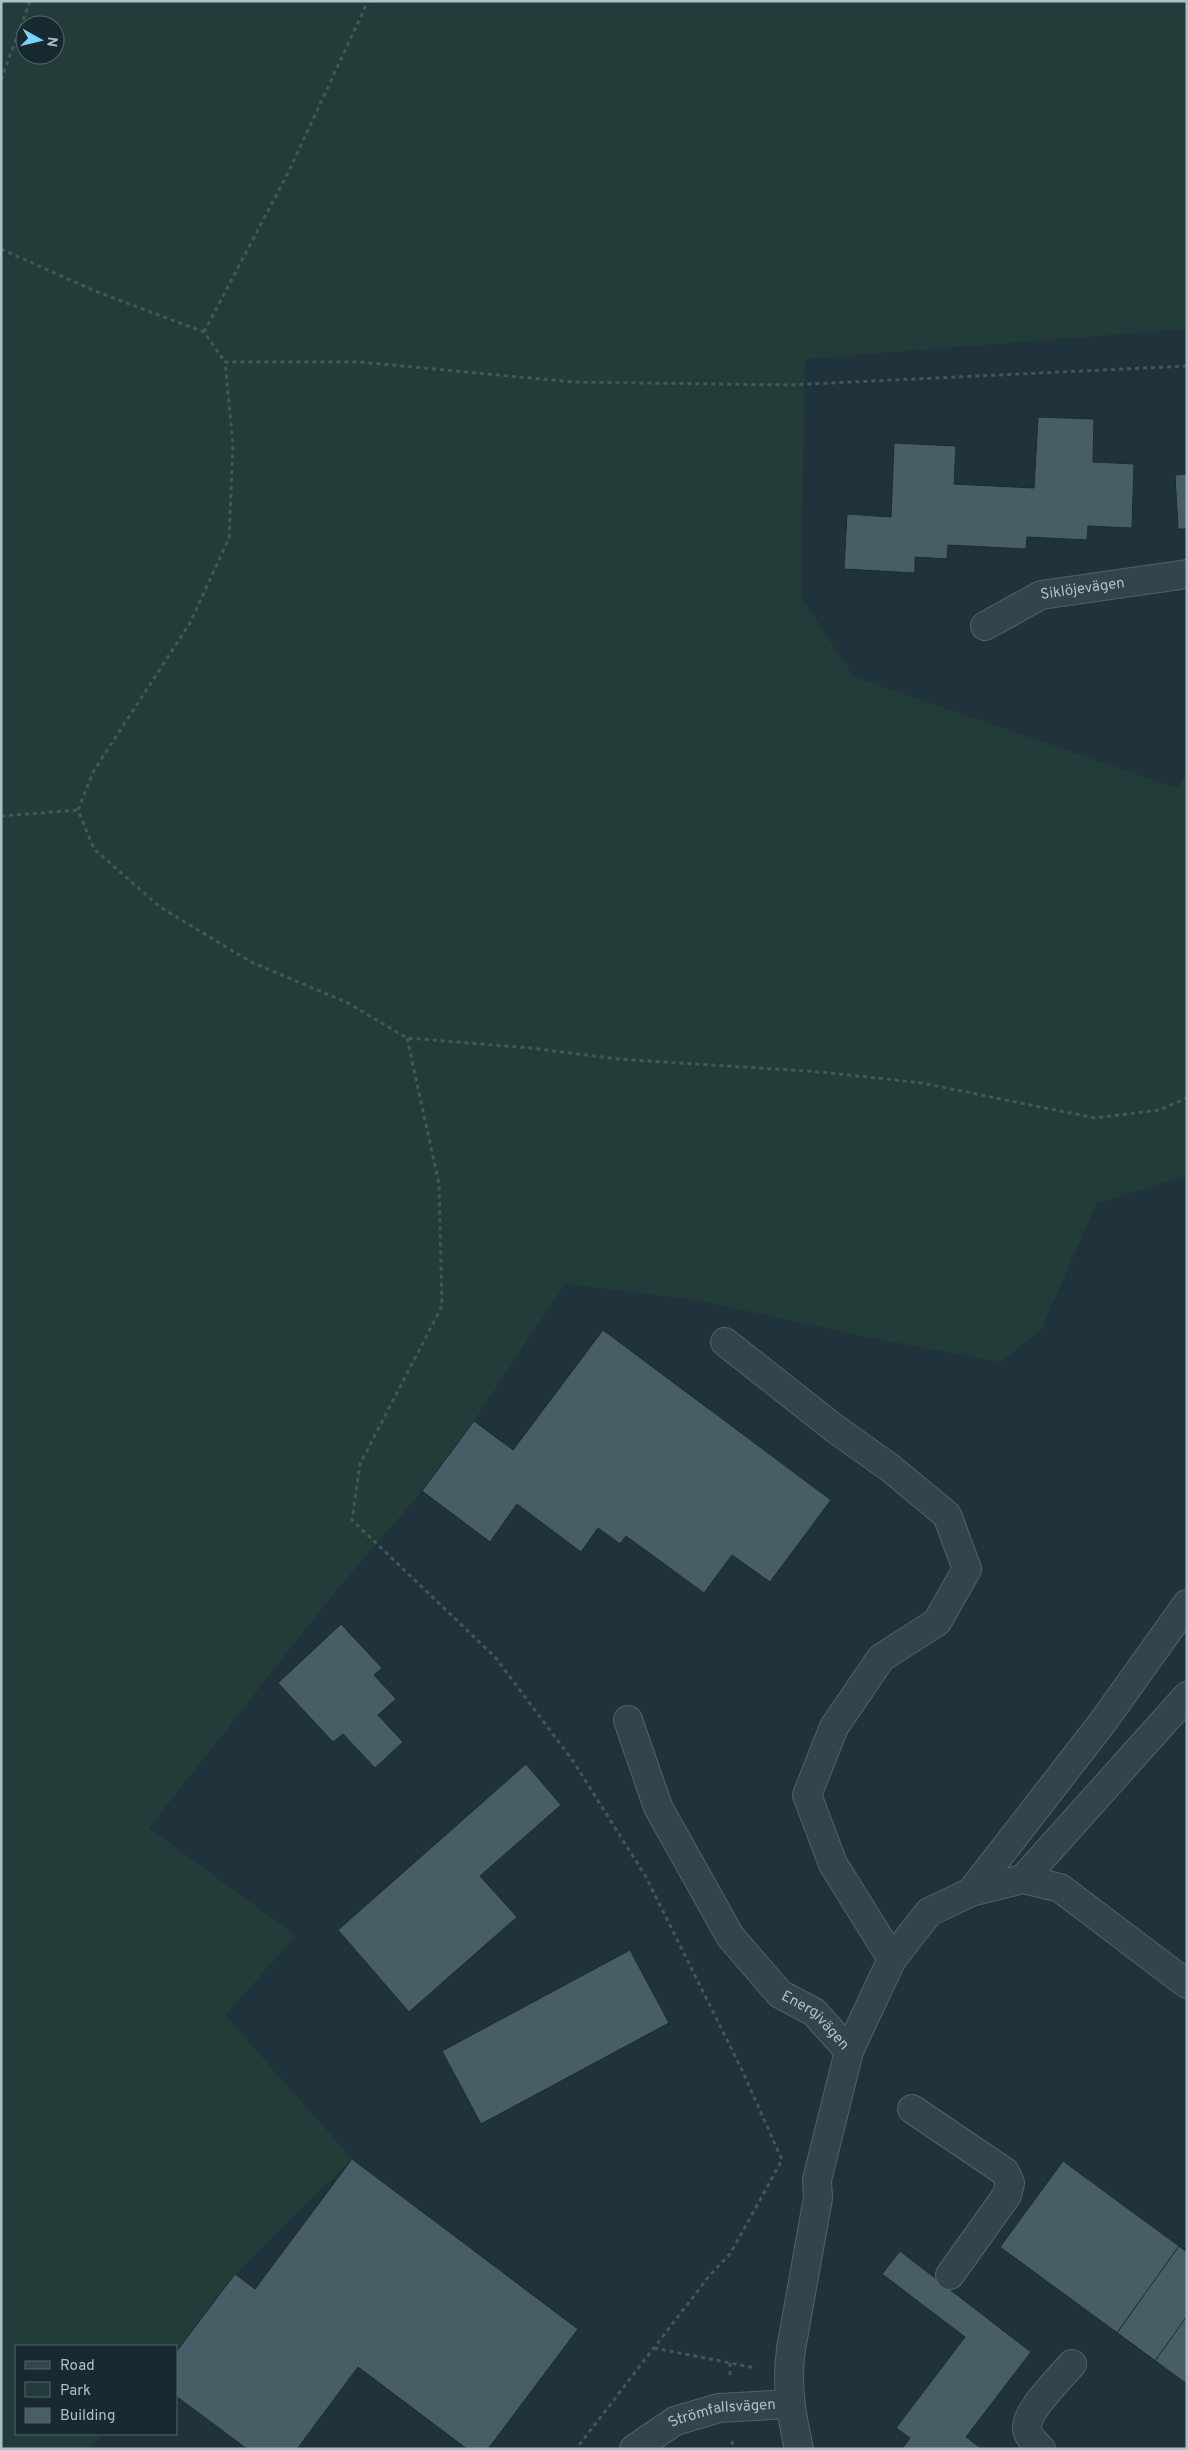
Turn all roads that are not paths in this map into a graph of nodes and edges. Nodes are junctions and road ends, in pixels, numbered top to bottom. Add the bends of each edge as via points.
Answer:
1 (1187, 574) edge
2 (985, 626) dead end
3 (725, 1342) dead end
4 (1187, 1604) edge
5 (1187, 1696) edge
6 (628, 1720) dead end
7 (1023, 1879) junction
8 (970, 1892) junction
9 (892, 1959) junction
10 (1187, 1984) edge
11 (849, 2051) junction
12 (912, 2109) dead end
13 (950, 2275) dead end
14 (1072, 2364) dead end
15 (789, 2404) junction
16 (634, 2449) edge
17 (799, 2449) edge
18 (1041, 2449) edge

1 - 2 street, Siklöjevägen via 1042,595
3 - 9 street via 947,1515 967,1569 937,1622 881,1658 834,1727 807,1795 833,1864
4 - 8 street via 1102,1723
5 - 7 street
6 - 11 street, Energivägen via 658,1807 730,1936 780,1994 814,2012
7 - 8 street
7 - 10 street via 1060,1888
8 - 9 street via 929,1912
9 - 11 street
11 - 15 street, Energivägen via 817,2180 818,2198 790,2350
12 - 13 street via 1005,2172 1010,2183 1007,2195
14 - 18 street via 1032,2412 1027,2427 1032,2441
15 - 16 street, Strömfallsvägen via 719,2408 675,2421
15 - 17 street, Energivägen

